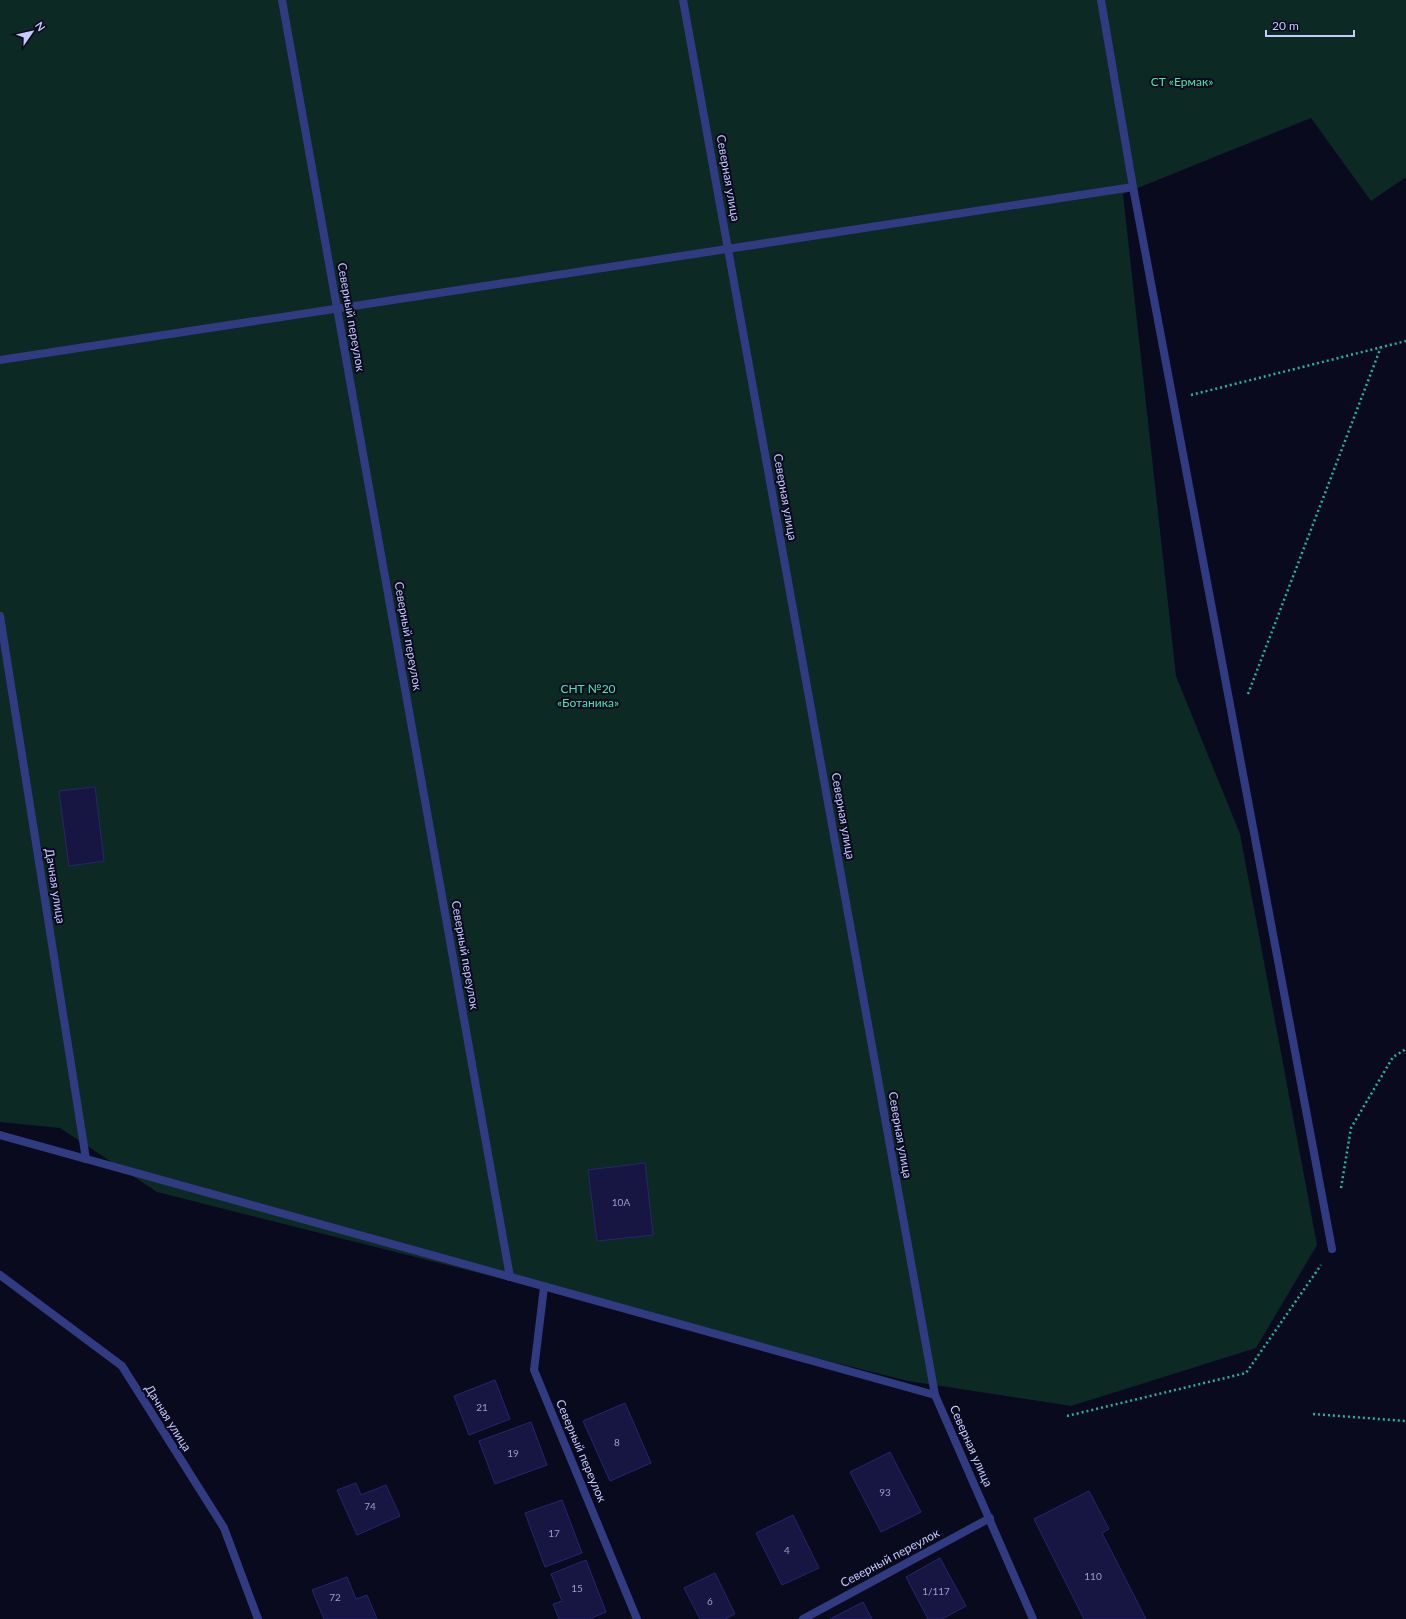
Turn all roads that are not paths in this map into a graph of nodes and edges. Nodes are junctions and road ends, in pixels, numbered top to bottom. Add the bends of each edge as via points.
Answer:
1 (282, 0) edge
2 (684, 0) edge
3 (1101, 0) edge
4 (1133, 187) junction
5 (728, 249) junction
6 (337, 308) junction
7 (0, 360) edge
8 (0, 616) edge
9 (0, 1135) edge
10 (86, 1159) junction
11 (1332, 1249) road end
12 (0, 1275) edge
13 (510, 1277) junction
14 (544, 1287) junction
15 (935, 1395) junction
16 (990, 1518) junction
17 (258, 1619) edge
18 (637, 1619) edge
19 (803, 1619) edge
20 (1033, 1619) edge

1 - 6 street, Северный переулок
2 - 5 street, Северная улица
3 - 4 street
4 - 5 street
4 - 11 street
5 - 6 street
5 - 15 street, Северная улица
6 - 7 street
6 - 13 street, Северный переулок
8 - 10 street, Дачная улица
9 - 10 street
10 - 13 street
12 - 17 street, Дачная улица via 122,1366 224,1528
13 - 14 street
14 - 15 street
14 - 18 street, Северный переулок via 534,1370
15 - 16 street, Северная улица
16 - 19 street, Северный переулок
16 - 20 street, Северная улица

